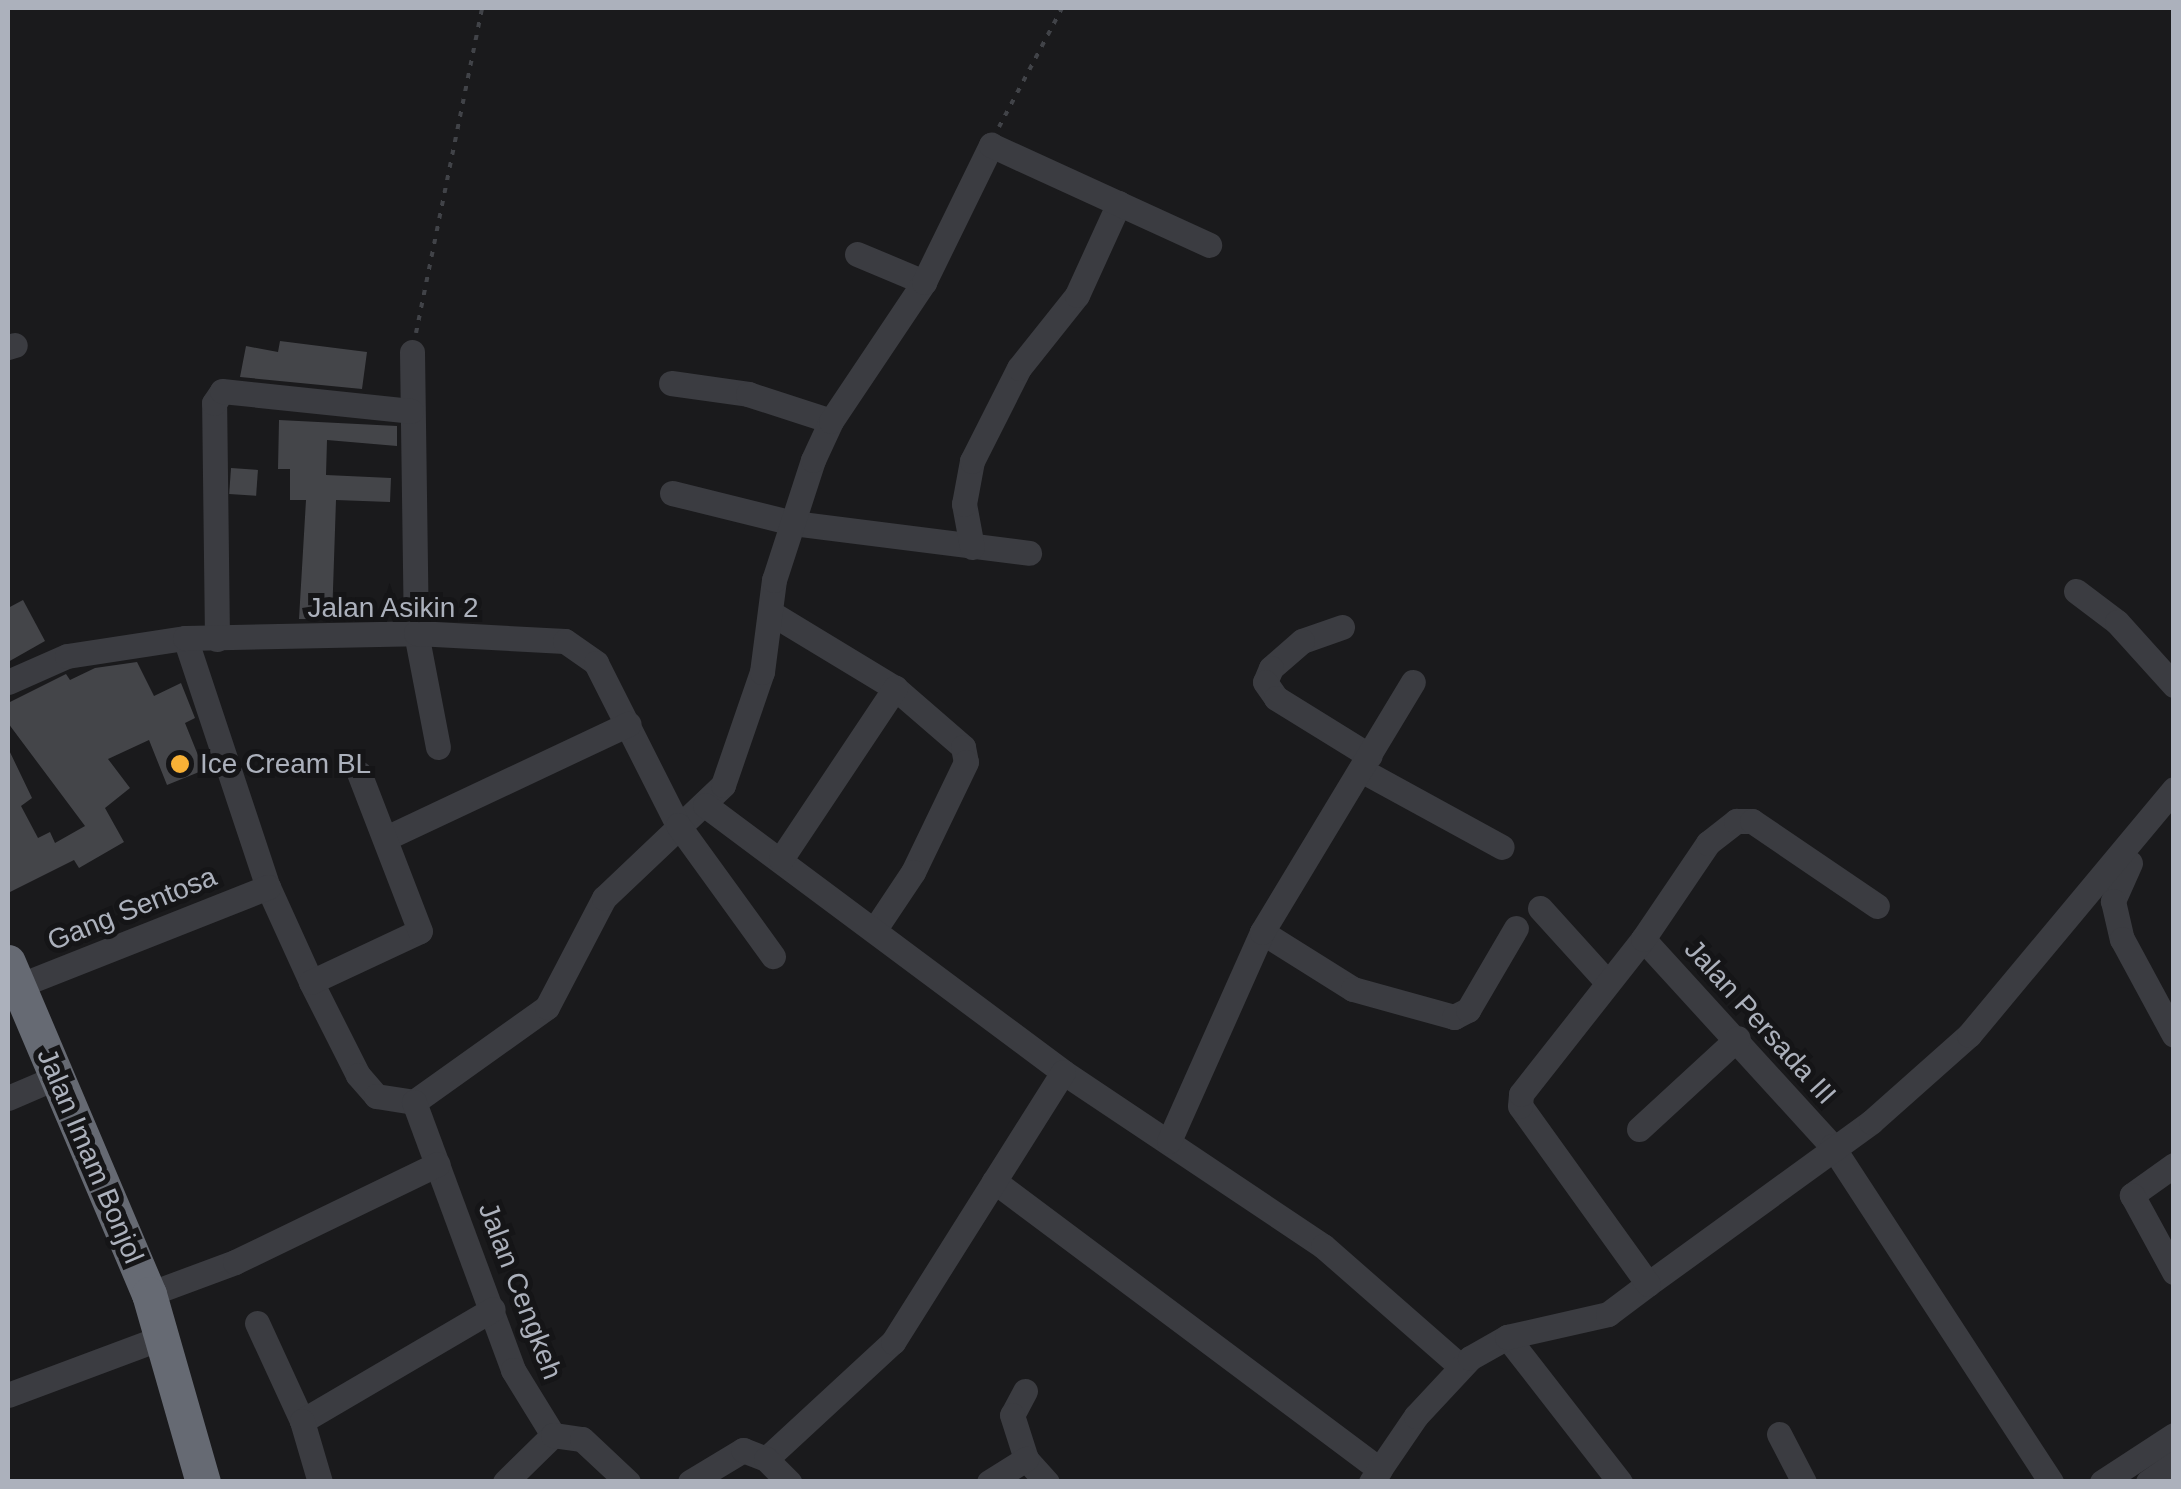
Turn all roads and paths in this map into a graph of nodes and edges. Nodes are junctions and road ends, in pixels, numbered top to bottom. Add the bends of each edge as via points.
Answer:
1 (482, 8) edge
2 (1062, 8) edge
3 (991, 144) junction
4 (1120, 203) junction
5 (1209, 244) dead end
6 (856, 254) dead end
7 (924, 282) junction
8 (412, 352) joint
9 (670, 384) dead end
10 (411, 412) junction
11 (831, 421) junction
12 (672, 493) dead end
13 (792, 523) junction
14 (972, 546) junction
15 (1030, 553) dead end
16 (2076, 592) dead end
17 (771, 613) junction
18 (1342, 628) dead end
19 (416, 633) junction
20 (185, 638) junction
21 (217, 640) junction
22 (8, 682) edge
23 (1412, 682) dead end
24 (2174, 685) edge
25 (895, 688) junction
26 (628, 724) junction
27 (438, 747) dead end
28 (1366, 764) junction
29 (358, 773) dead end
30 (2174, 789) edge
31 (705, 805) junction
32 (2174, 809) edge
33 (678, 825) junction
34 (386, 838) junction
35 (1502, 847) dead end
36 (781, 859) junction
37 (268, 887) junction
38 (1877, 906) dead end
39 (1540, 908) dead end
40 (1516, 928) dead end
41 (875, 930) junction
42 (1262, 932) junction
43 (1643, 939) junction
44 (773, 956) dead end
45 (13, 974) edge
46 (311, 982) junction
47 (1607, 982) junction
48 (2174, 1034) edge
49 (1738, 1038) junction
50 (1063, 1072) junction
51 (57, 1077) junction
52 (8, 1098) edge
53 (414, 1102) junction
54 (1639, 1129) dead end
55 (1169, 1140) junction
56 (1832, 1146) junction
57 (438, 1164) junction
58 (2174, 1165) edge
59 (994, 1181) junction
60 (2174, 1272) edge
61 (1648, 1284) junction
62 (149, 1294) junction
63 (493, 1309) junction
64 (257, 1324) dead end
65 (163, 1337) junction
66 (1507, 1337) junction
67 (1460, 1366) junction
68 (1025, 1391) dead end
69 (8, 1395) edge
70 (302, 1420) junction
71 (1779, 1434) dead end
72 (553, 1435) junction
73 (2174, 1436) edge
74 (766, 1459) junction
75 (1026, 1459) junction
76 (2174, 1464) edge
77 (1376, 1476) edge
78 (203, 1482) edge
79 (320, 1482) edge
80 (506, 1482) edge
81 (628, 1482) edge
82 (690, 1482) edge
83 (789, 1482) edge
84 (989, 1482) edge
85 (1047, 1482) edge
86 (1620, 1482) edge
87 (1804, 1482) edge
88 (2051, 1482) edge
89 (2102, 1482) edge
90 (2148, 1482) edge

1 - 8 path
2 - 3 path
3 - 4 street
3 - 7 street
4 - 5 street
4 - 14 street via 1077,295 1019,368 972,462 964,504
6 - 7 street
7 - 11 street
8 - 10 street
9 - 11 street via 748,394
10 - 19 street
10 - 21 street via 222,391 214,403
11 - 13 street
12 - 13 street
13 - 14 street
13 - 17 street
14 - 15 street
16 - 24 street via 2117,622
17 - 25 street
17 - 31 street via 736,760
18 - 28 street via 1302,641 1265,682 1276,698
19 - 21 street, Jalan Asikin 2
19 - 26 street, Jalan Asikin 2 via 565,641 596,663
19 - 27 street
20 - 21 street, Jalan Asikin 2
20 - 22 street, Jalan Asikin 2 via 67,656
20 - 37 street
23 - 28 street
25 - 36 street
25 - 41 street via 954,734 966,762 913,872
26 - 33 street, Jalan Asikin 2
26 - 34 street
28 - 35 street
28 - 42 street
29 - 34 street
30 - 56 street via 1969,1036 1871,1122
31 - 33 street
31 - 36 street
32 - 48 street via 2123,873 2113,900 2122,939
33 - 44 street, Jalan Asikin 2
33 - 53 street via 604,898 547,1007
34 - 46 street via 420,931
36 - 41 street
37 - 45 street, Gang Sentosa
37 - 46 street
38 - 43 street via 1752,822 1736,821 1708,843
39 - 47 street
40 - 42 street via 1468,1010 1454,1017 1353,990
41 - 50 street
42 - 55 street
43 - 47 street
43 - 49 street, Jalan Persada III
45 - 51 highway, Jalan Imam Bonjol
46 - 53 street via 376,1096
47 - 61 street via 1521,1094 1520,1106
49 - 54 street
49 - 56 street, Jalan Persada III
50 - 55 street
50 - 59 street
51 - 52 street
51 - 62 highway, Jalan Imam Bonjol
53 - 57 street, Jalan Cengkeh
55 - 67 street via 1323,1246
56 - 61 street
56 - 88 street, Jalan Persada III
57 - 62 street, Jalan Imam Bonjol via 235,1262
57 - 63 street, Jalan Cengkeh
58 - 60 street via 2132,1195
59 - 74 street via 894,1342
59 - 77 street
61 - 66 street via 1608,1314
62 - 65 highway, Jalan Imam Bonjol
63 - 70 street
63 - 72 street, Jalan Cengkeh via 514,1370
64 - 70 street
65 - 69 street
65 - 78 highway, Jalan Imam Bonjol
66 - 67 street
66 - 86 street
67 - 77 street
68 - 75 street via 1012,1415
70 - 79 street
71 - 87 street
72 - 80 street
72 - 81 street via 582,1439
73 - 89 street
74 - 82 street via 743,1450
74 - 83 street
75 - 84 street
75 - 85 street
76 - 90 street

